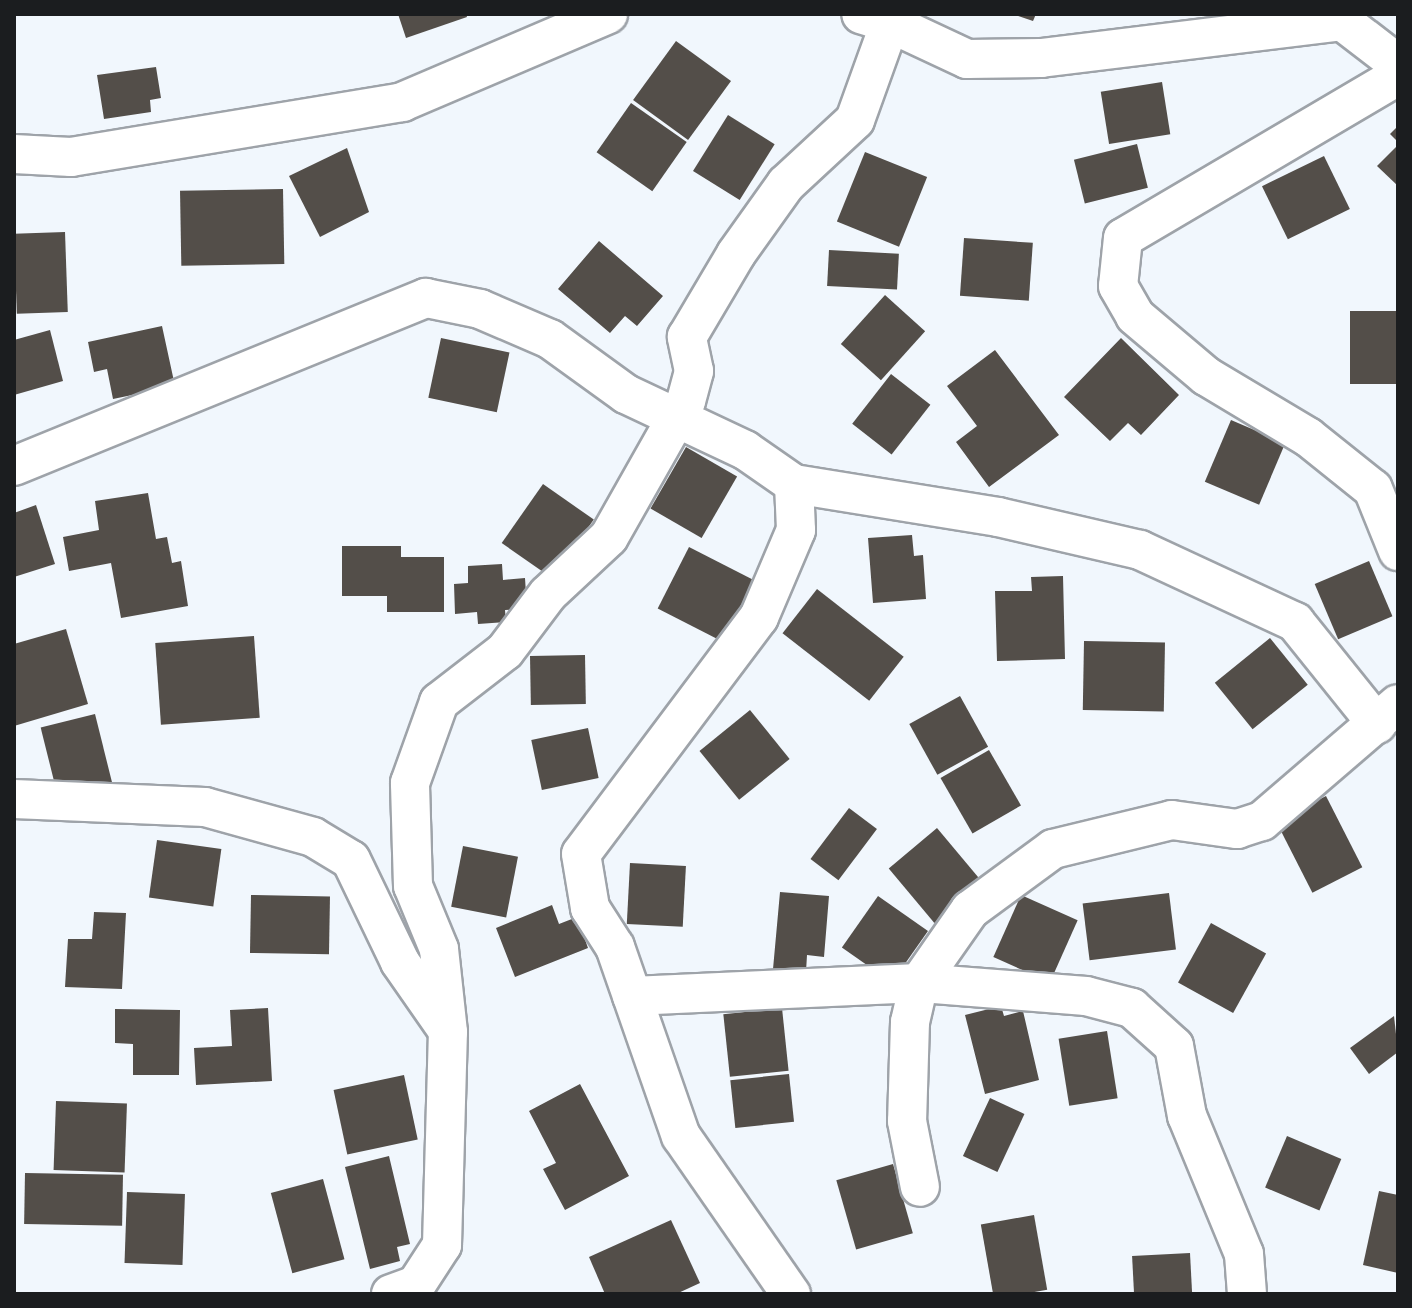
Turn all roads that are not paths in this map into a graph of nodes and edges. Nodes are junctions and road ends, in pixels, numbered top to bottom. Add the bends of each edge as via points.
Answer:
1 (608, 14) edge
2 (881, 17) edge
3 (1398, 64) edge
4 (1398, 76) edge
5 (14, 154) edge
6 (675, 422) junction
7 (14, 466) edge
8 (794, 484) junction
9 (1398, 551) edge
10 (1388, 714) edge
11 (14, 799) edge
12 (919, 983) junction
13 (632, 996) junction
14 (448, 1032) junction
15 (920, 1187) dead end
16 (391, 1294) edge
17 (791, 1294) edge
18 (1247, 1294) edge

1 - 5 street via 402,102 71,157
2 - 3 street via 982,59 1342,21
2 - 6 street via 855,120 786,184 687,337 694,371
4 - 9 street via 1123,238 1118,286 1135,316 1206,376 1308,437 1373,489
6 - 7 street via 550,339 480,309 426,298
6 - 8 street via 745,450
6 - 14 street via 609,537 548,594 505,651 439,702 410,783 413,886 439,949
8 - 10 street via 998,517 1140,550 1295,622
8 - 13 street via 796,530 759,617 581,854 590,908 615,947
10 - 12 street via 1262,821 1237,829 1172,820 1053,849 970,910
11 - 14 street via 205,807 313,837 351,860 400,962
12 - 13 street
12 - 15 street via 910,1022 907,1121
12 - 18 street via 1086,996 1132,1008 1174,1046 1187,1116 1244,1254
13 - 17 street via 681,1136
14 - 16 street via 442,1245 416,1285

